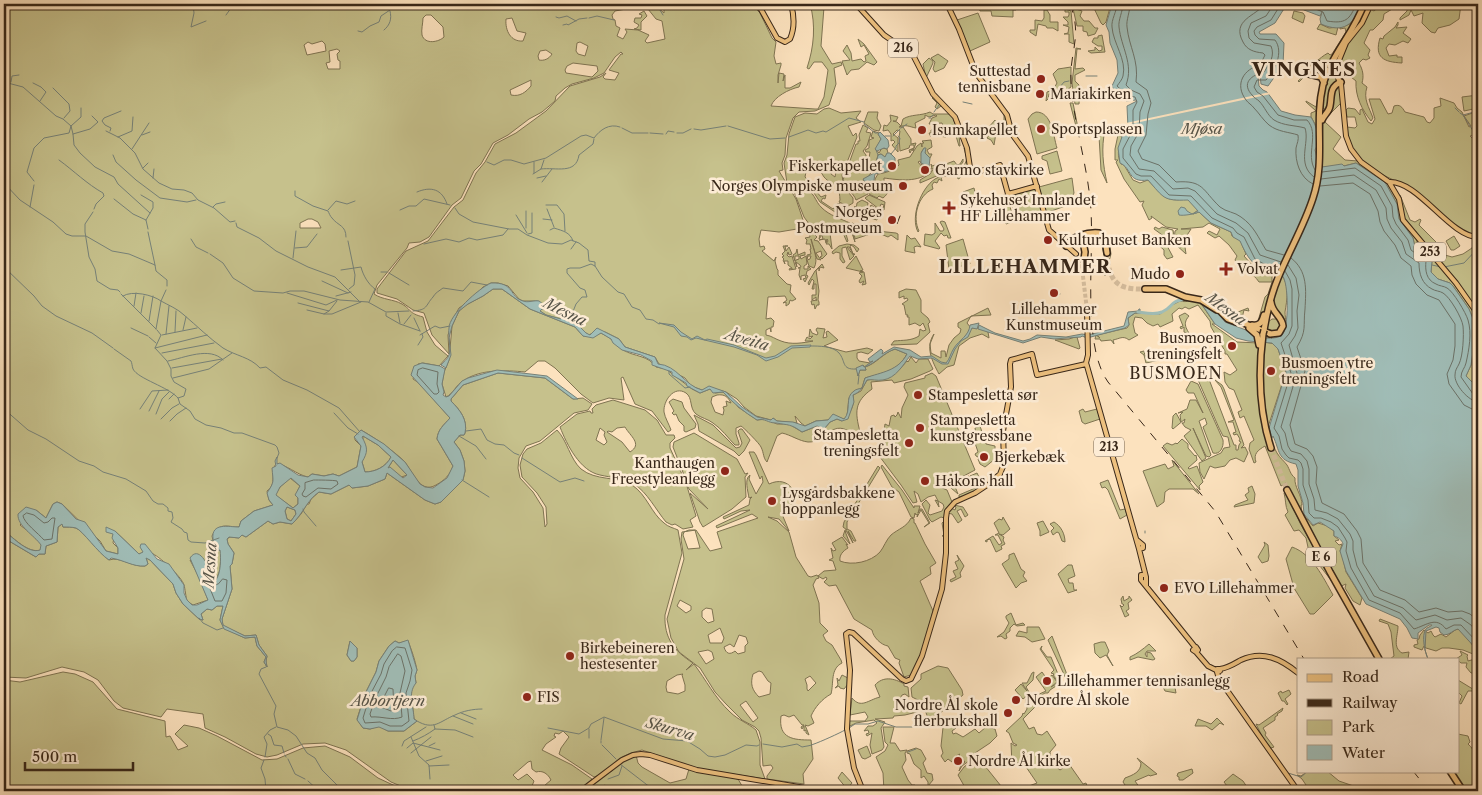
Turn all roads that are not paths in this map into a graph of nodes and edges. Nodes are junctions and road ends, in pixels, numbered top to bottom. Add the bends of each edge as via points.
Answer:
1 (758, 4) edge
2 (791, 4) edge
3 (856, 4) edge
4 (947, 4) edge
5 (1364, 4) edge
6 (1371, 4) edge
7 (1333, 69) junction
8 (1307, 70) joint
9 (1314, 75) junction
10 (1324, 83) junction
11 (1339, 84) junction
12 (1321, 105) junction
13 (1329, 110) junction
14 (1320, 123) junction
15 (1389, 182) junction
16 (1037, 186) junction
17 (1478, 237) edge
18 (1082, 238) junction
19 (1067, 245) junction
20 (1107, 252) tunnel mouth
21 (1075, 253) tunnel mouth
22 (1084, 260) dead end
23 (1145, 289) tunnel mouth
24 (1270, 301) junction
25 (1088, 310) tunnel mouth
26 (1478, 318) edge
27 (1281, 319) junction
28 (1248, 326) junction
29 (1264, 328) junction
30 (1261, 344) junction
31 (1478, 351) edge
32 (1086, 364) junction
33 (1478, 372) edge
34 (1270, 448) tunnel mouth
35 (1287, 490) tunnel mouth
36 (1377, 658) edge
37 (1218, 670) junction
38 (1297, 673) edge
39 (1451, 773) edge
40 (581, 791) edge
41 (822, 791) edge
42 (863, 791) edge
43 (1298, 791) edge
44 (1463, 791) edge

1 - 2 main road via 778,38 785,42 793,30
3 - 16 main road, 216 via 884,35 912,54 933,94 951,111 967,148 971,174 1000,165 1008,194
4 - 16 main road via 975,71 1007,115 1013,135 1028,156
5 - 7 highway
6 - 7 main road
7 - 8 main road, bridge via 1326,63 1317,63
7 - 9 highway
7 - 10 highway
7 - 11 main road, 253
8 - 9 highway
9 - 10 highway via 1322,78
10 - 12 highway
11 - 13 highway via 1331,93
11 - 15 main road, 253 via 1349,145 1361,162
12 - 13 highway via 1324,110
12 - 14 highway
13 - 14 highway
14 - 24 highway via 1318,181
15 - 17 main road via 1412,192 1464,233
15 - 26 main road, 253 via 1398,197 1403,220 1453,279
16 - 19 main road via 1049,230
18 - 19 highway via 1073,239
18 - 20 highway via 1099,233 1104,237
18 - 22 highway via 1086,252
19 - 21 main road
23 - 28 highway via 1166,289 1204,301
24 - 27 highway
24 - 28 highway via 1260,323
24 - 29 highway
25 - 32 main road, 213
27 - 28 highway via 1282,330 1277,334
27 - 29 highway via 1271,318
28 - 30 highway
29 - 30 highway, bridge
30 - 34 highway via 1261,407
31 - 33 main road
32 - 37 main road, 213 via 1139,547 1146,586 1207,663
32 - 42 main road via 1038,375 1032,354 1010,362 1011,388 1003,431 1004,464 1000,474 975,493 956,501 946,516 942,589 912,678 904,680 854,633 846,635 850,670 847,729 854,768
35 - 36 highway, E 6
37 - 38 main road via 1262,655 1282,661
37 - 43 main road via 1221,681
39 - 44 highway
40 - 41 main road via 622,760 638,754 697,770

